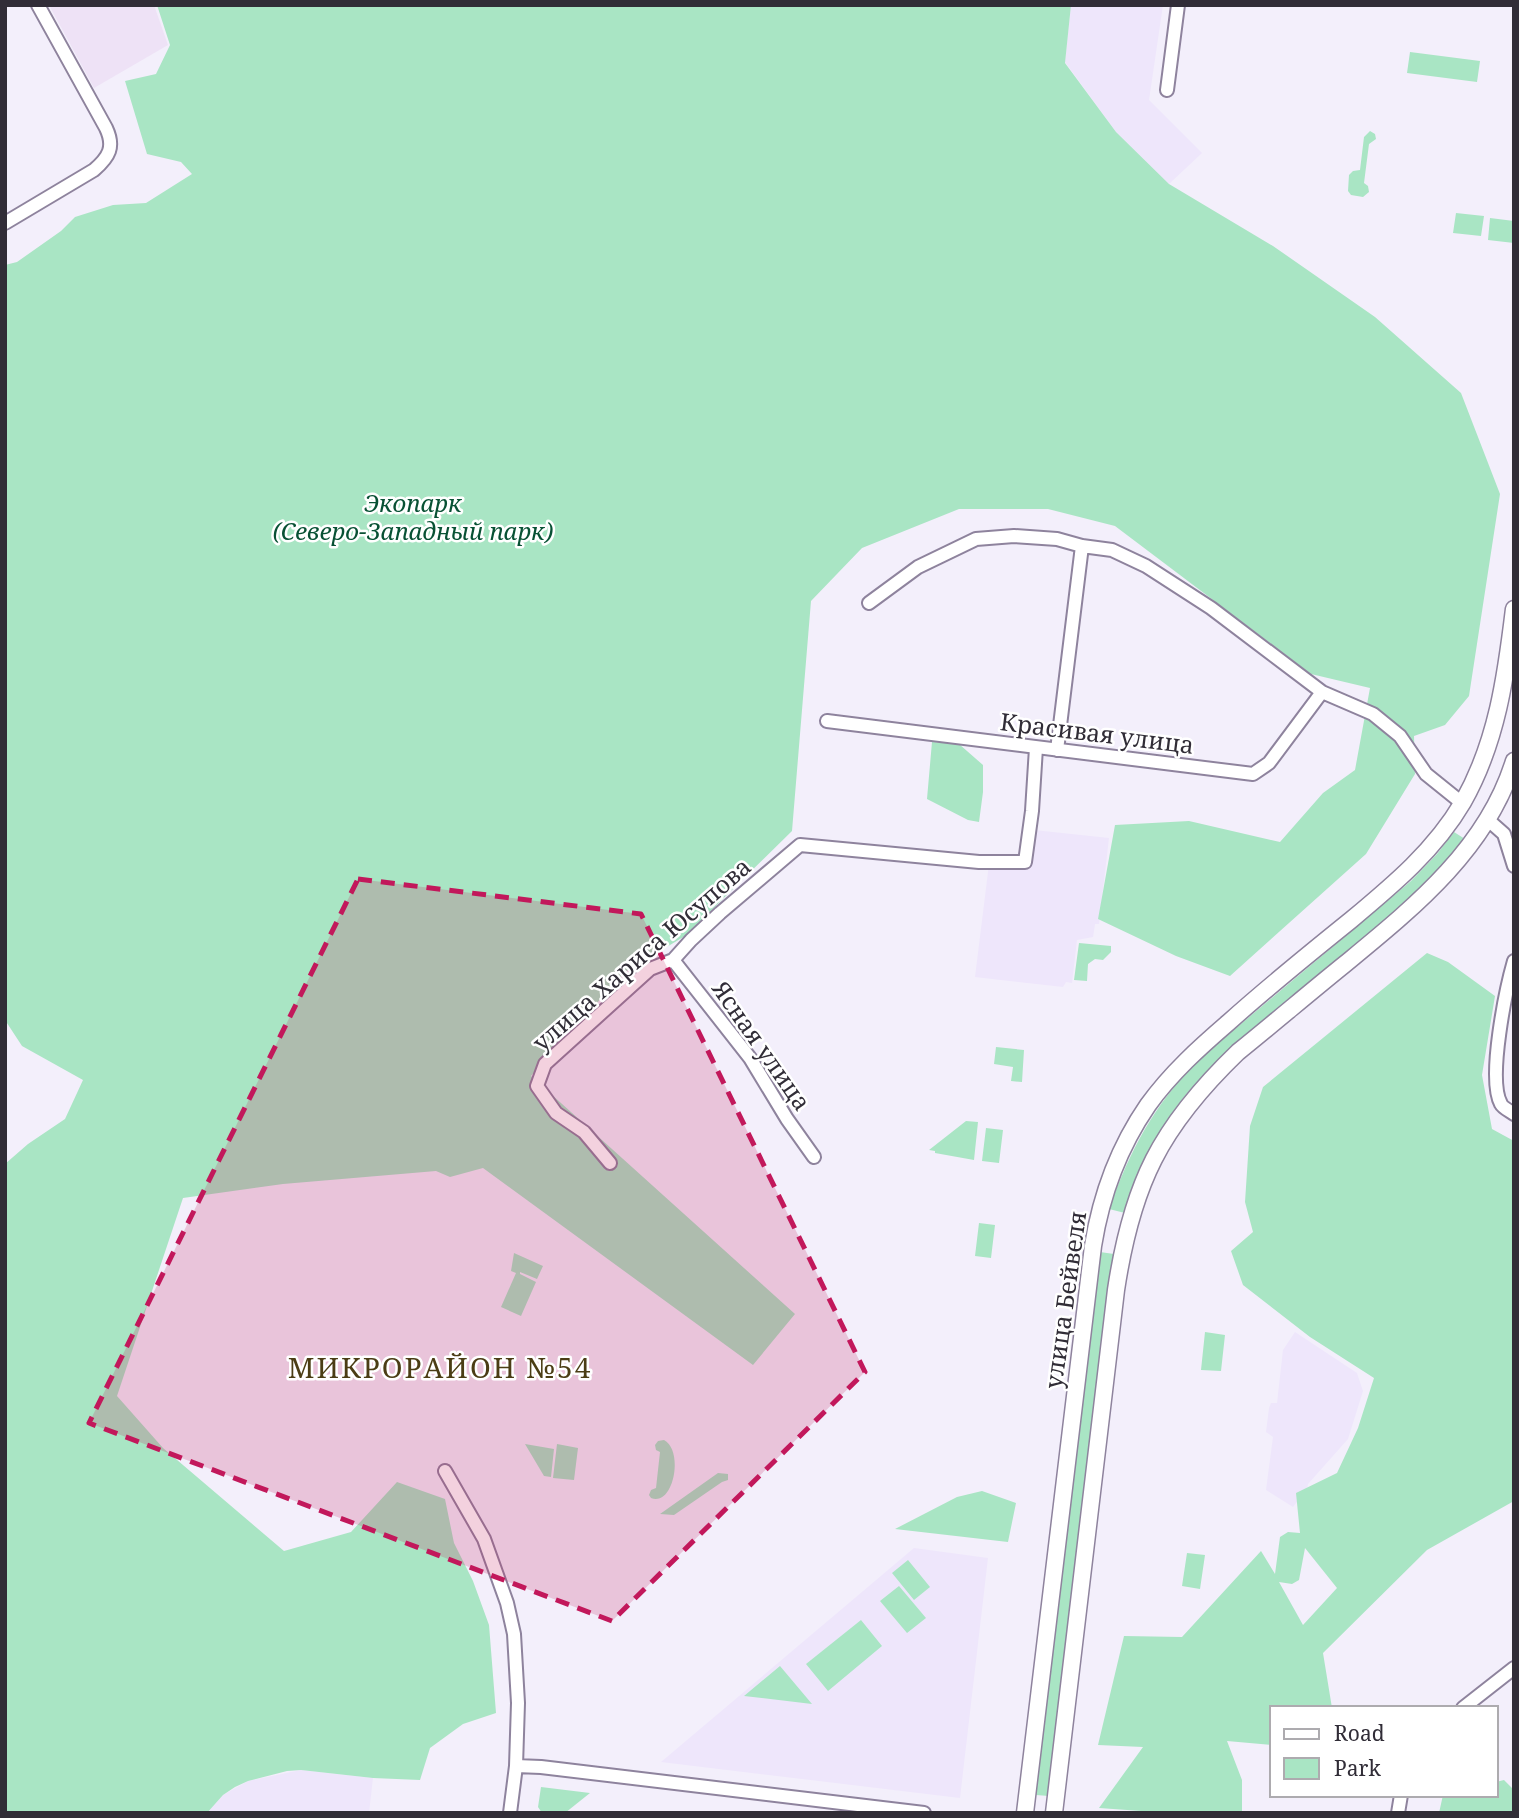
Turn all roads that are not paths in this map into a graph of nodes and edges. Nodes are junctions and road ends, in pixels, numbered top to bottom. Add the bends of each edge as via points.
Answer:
1 (38, 5) edge
2 (1178, 5) edge
3 (1167, 90) dead end
4 (5, 223) edge
5 (1082, 546) junction
6 (869, 603) dead end
7 (1514, 609) edge
8 (1322, 692) junction
9 (828, 721) dead end
10 (1037, 748) junction
11 (1057, 750) junction
12 (1514, 761) edge
13 (1462, 803) junction
14 (1487, 819) junction
15 (1514, 866) edge
16 (673, 960) junction
17 (1514, 961) edge
18 (1514, 1114) edge
19 (814, 1157) dead end
20 (610, 1163) dead end
21 (1096, 1228) junction
22 (1126, 1234) junction
23 (445, 1471) dead end
24 (1514, 1668) edge
25 (1466, 1706) edge
26 (516, 1766) junction
27 (510, 1813) edge
28 (924, 1813) edge
29 (1025, 1813) edge
30 (1054, 1813) edge

1 - 4 street via 106,128 111,149 94,170
2 - 3 street
5 - 6 street via 1014,536 975,539 918,567
5 - 8 street via 1112,550 1146,566 1211,608
5 - 11 street
7 - 13 main road, улица Бейвеля via 1499,711 1482,763
8 - 11 street, Красивая улица via 1269,763 1253,774
8 - 13 street via 1373,713 1400,736 1426,774
9 - 10 street, Красивая улица
10 - 11 street, Красивая улица
10 - 16 street, улица Хариса Юсупова via 1027,858 1021,863 800,845
12 - 14 main road, улица Бейвеля
13 - 14 main road
13 - 21 main road, улица Бейвеля via 1436,841 1391,886 1257,997 1167,1081 1128,1140 1103,1198
14 - 15 street via 1504,834
14 - 22 main road, улица Бейвеля via 1462,856 1420,900 1238,1052 1197,1093 1156,1153
16 - 19 street, Ясная улица via 750,1058
16 - 20 street, улица Хариса Юсупова via 650,969 545,1064 537,1086 556,1113 584,1132
17 - 18 street via 1497,1046 1498,1092 1501,1104
21 - 22 main road
21 - 29 main road, улица Бейвеля
22 - 30 main road, улица Бейвеля
23 - 26 street via 484,1539 507,1602 514,1634
24 - 25 street
26 - 27 street
26 - 28 street

